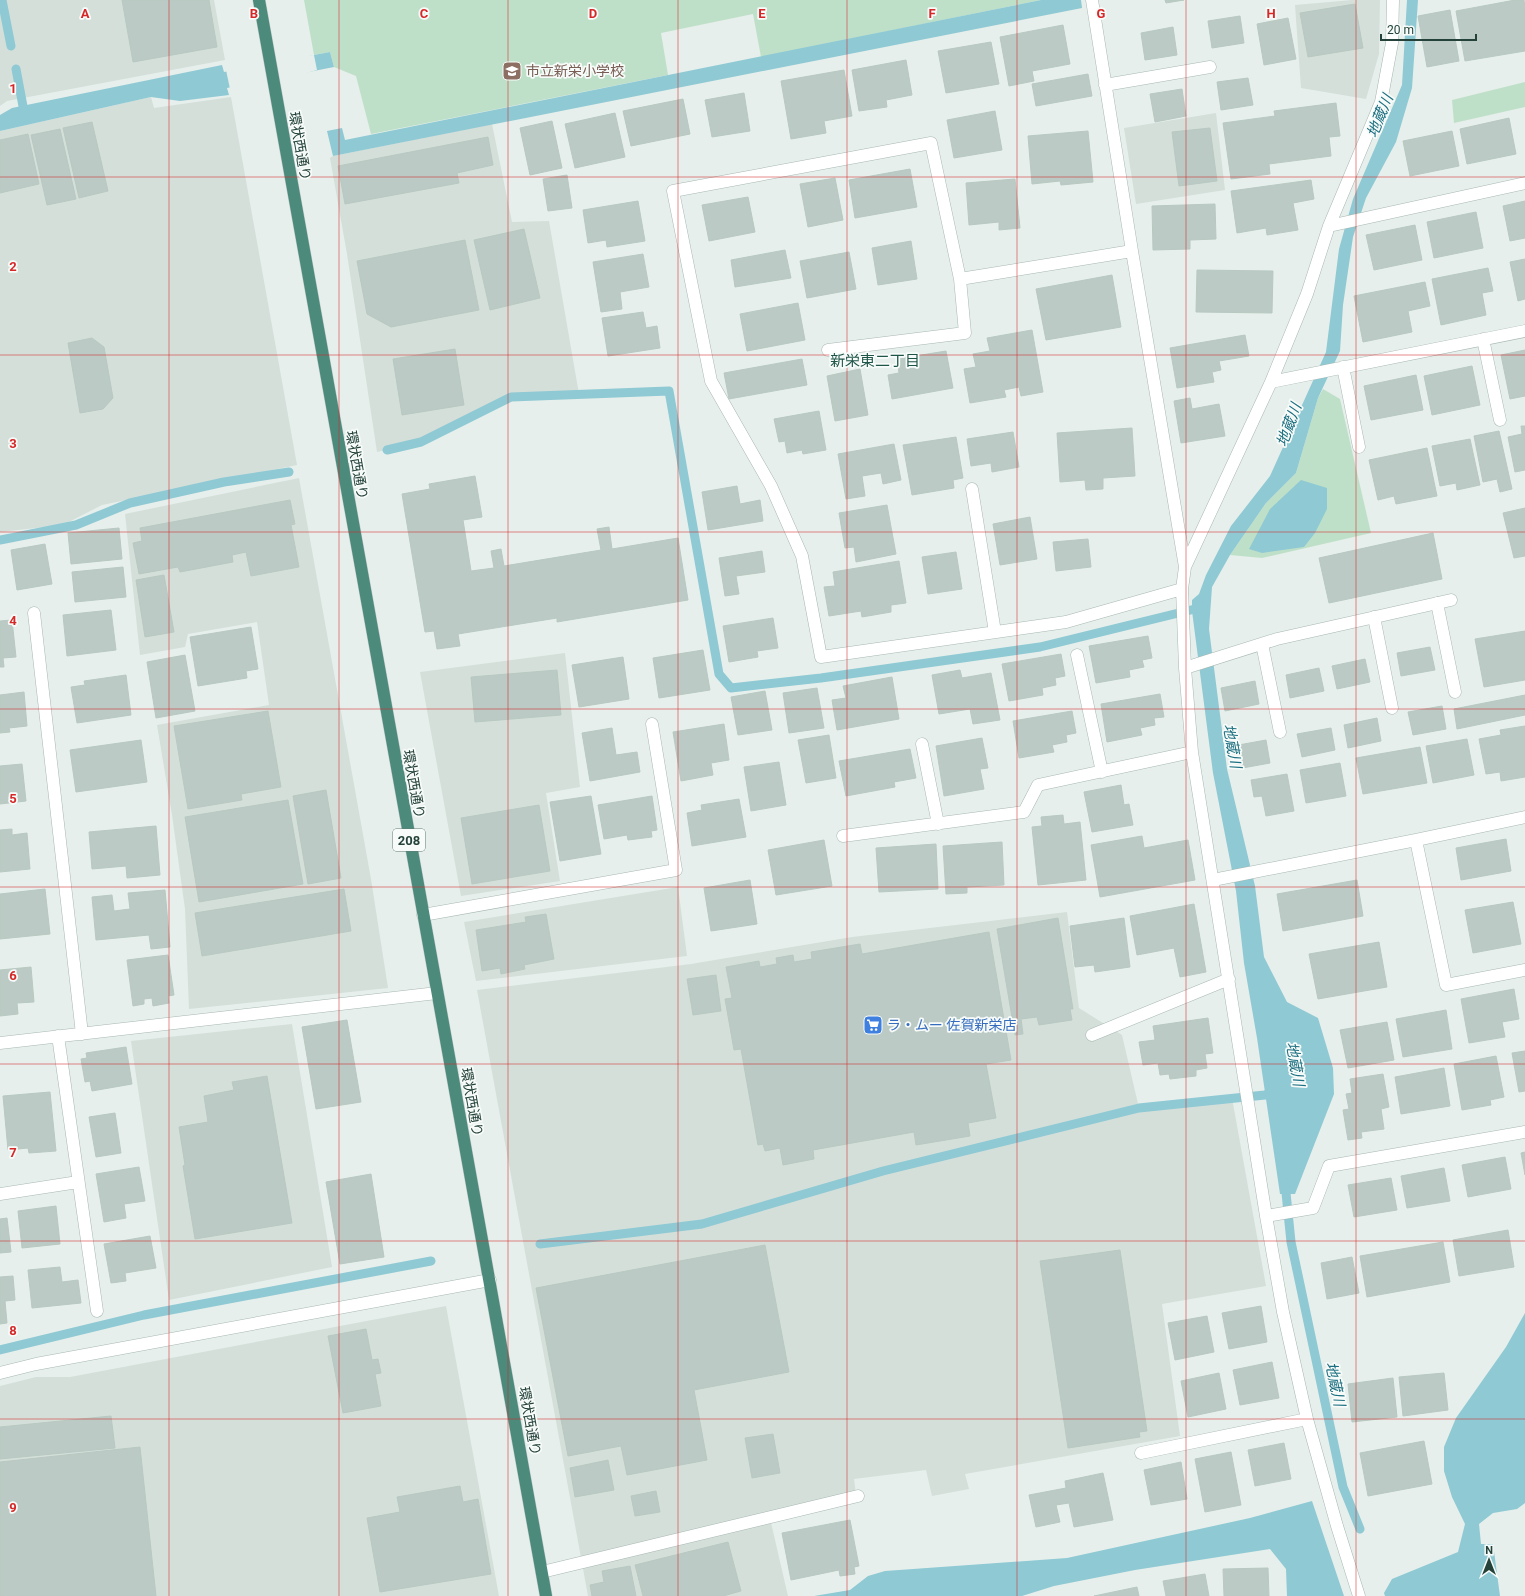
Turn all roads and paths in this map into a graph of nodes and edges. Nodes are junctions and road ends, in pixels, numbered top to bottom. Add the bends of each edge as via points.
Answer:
1 (259, 0) edge
2 (1092, 0) edge
3 (1393, 0) edge
4 (1210, 67) dead end
5 (1105, 85) junction
6 (1525, 183) edge
7 (1329, 226) junction
8 (1132, 251) junction
9 (960, 279) junction
10 (1525, 331) edge
11 (1483, 339) junction
12 (828, 350) dead end
13 (1343, 367) junction
14 (1271, 382) junction
15 (1500, 420) dead end
16 (1359, 447) dead end
17 (972, 489) dead end
18 (1185, 566) junction
19 (1182, 589) junction
20 (1451, 600) dead end
21 (1437, 603) junction
22 (34, 613) dead end
23 (1374, 617) junction
24 (995, 632) junction
25 (1262, 644) junction
26 (1077, 655) dead end
27 (1185, 668) junction
28 (1455, 692) dead end
29 (1392, 708) dead end
30 (652, 724) dead end
31 (1280, 732) dead end
32 (922, 744) dead end
33 (1192, 752) junction
34 (1102, 772) junction
35 (1525, 817) edge
36 (938, 824) junction
37 (843, 836) dead end
38 (1416, 840) junction
39 (1213, 880) junction
40 (423, 915) junction
41 (1525, 970) edge
42 (1229, 979) junction
43 (437, 993) junction
44 (82, 1034) junction
45 (1092, 1035) dead end
46 (58, 1036) junction
47 (0, 1043) edge
48 (1525, 1132) edge
49 (78, 1182) junction
50 (0, 1194) edge
51 (1266, 1216) junction
52 (490, 1280) junction
53 (97, 1311) dead end
54 (0, 1373) edge
55 (1307, 1419) junction
56 (1141, 1453) dead end
57 (858, 1496) dead end
58 (542, 1572) junction
59 (546, 1596) edge
60 (1359, 1596) edge

1 - 40 highway, 環状西通り / 208
2 - 5 street
3 - 7 street via 1392,43 1381,102
4 - 5 street
5 - 8 street
6 - 7 street
7 - 14 street via 1307,294
8 - 9 street
8 - 18 street
9 - 12 street via 965,333
9 - 24 street via 931,143 673,192 711,381 771,486 802,556 821,657
10 - 11 street
11 - 13 street
11 - 15 street
13 - 14 street
13 - 16 street
14 - 18 street
17 - 24 street
18 - 19 street
19 - 24 street via 1066,622
19 - 27 street
20 - 21 street
21 - 23 street
21 - 28 street
22 - 44 street
23 - 25 street
23 - 29 street
25 - 27 street
25 - 31 street
26 - 34 street
27 - 33 street
30 - 40 street via 676,870
32 - 36 street
33 - 34 street
33 - 39 street
34 - 36 street via 1038,785 1024,812
35 - 38 street
36 - 37 street
38 - 39 street
38 - 41 street via 1446,985
39 - 42 street
40 - 43 highway, 環状西通り / 208
42 - 45 street
42 - 51 street
43 - 44 street
43 - 52 highway, 環状西通り / 208
44 - 46 street
46 - 47 street
46 - 49 street
48 - 51 street via 1330,1166 1313,1208
49 - 50 street
49 - 53 street
51 - 55 street via 1283,1312
52 - 54 street via 36,1364
52 - 58 highway, 環状西通り / 208
55 - 56 street
55 - 60 street
57 - 58 street
58 - 59 highway, 環状西通り / 208

